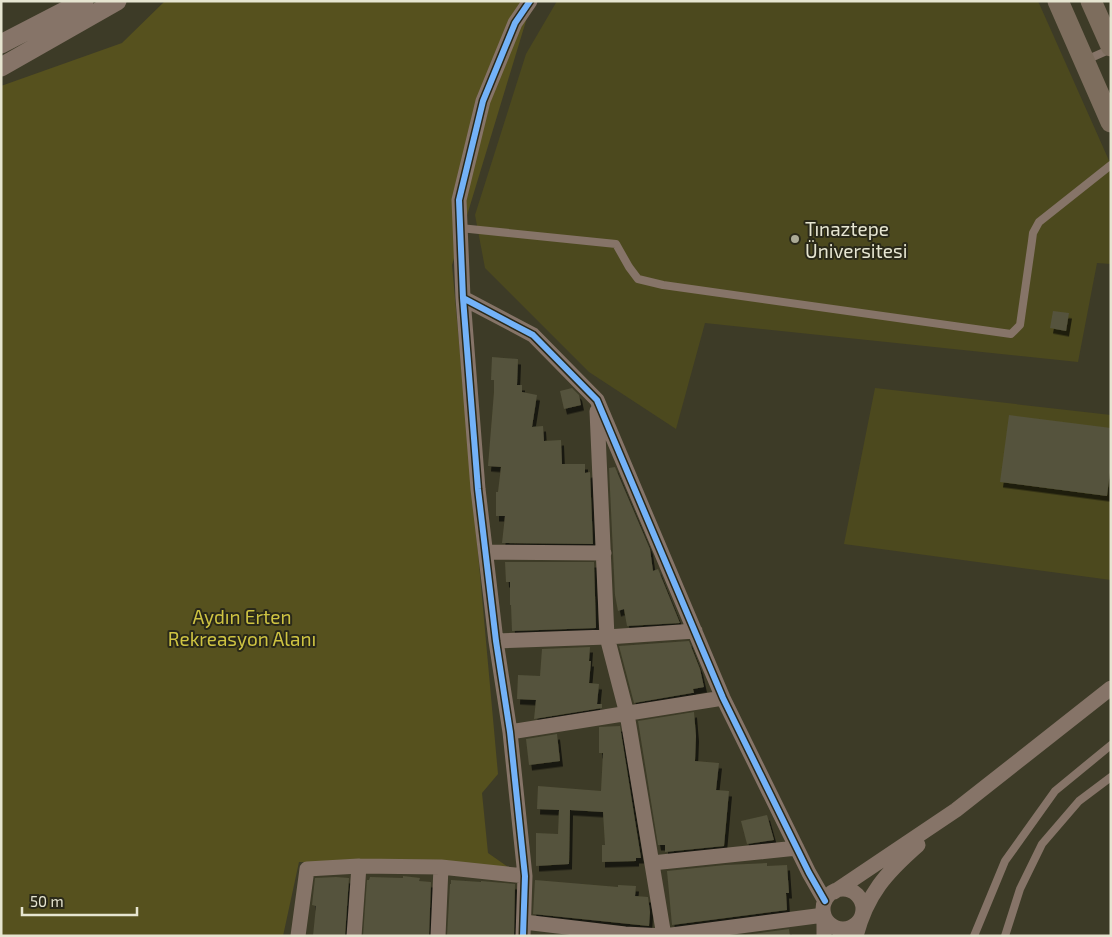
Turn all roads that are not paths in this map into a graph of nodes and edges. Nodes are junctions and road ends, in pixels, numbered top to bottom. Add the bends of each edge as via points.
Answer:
1 (84, 1) edge
2 (117, 1) edge
3 (530, 1) edge
4 (1058, 1) edge
5 (1091, 1) edge
6 (1, 44) edge
7 (1111, 48) edge
8 (1084, 61) junction
9 (1, 67) edge
10 (1111, 122) edge
11 (1111, 165) edge
12 (460, 228) junction
13 (463, 298) junction
14 (597, 400) junction
15 (486, 552) junction
16 (604, 553) junction
17 (695, 631) junction
18 (607, 637) junction
19 (496, 641) junction
20 (1111, 688) edge
21 (723, 698) junction
22 (627, 714) junction
23 (510, 732) junction
24 (1111, 745) edge
25 (1111, 777) edge
26 (956, 810) junction
27 (797, 848) junction
28 (652, 862) junction
29 (359, 866) junction
30 (441, 867) junction
31 (525, 876) junction
32 (828, 902) junction
33 (861, 916) junction
34 (523, 929) edge
35 (625, 935) edge
36 (298, 936) edge
37 (354, 936) edge
38 (438, 936) edge
39 (664, 936) edge
40 (824, 936) edge
41 (856, 936) edge
42 (974, 936) edge
43 (1005, 936) edge

1 - 6 street
2 - 9 street
3 - 12 street via 515,24 483,101 459,200
4 - 8 main road
5 - 7 main road
7 - 8 lane
8 - 10 main road
11 - 12 lane via 1039,222 1033,233 1020,325 1011,334 663,285 638,279 616,244
12 - 13 street
13 - 14 street via 534,335
13 - 15 street
14 - 16 street
14 - 17 street
15 - 16 street
15 - 19 street
16 - 18 street
17 - 18 street
17 - 21 street
18 - 19 street
18 - 22 street
19 - 23 street
20 - 26 street
21 - 22 street
21 - 27 street
22 - 23 street
22 - 28 street
23 - 31 street
24 - 42 lane via 1055,790 1005,861
25 - 43 lane via 1079,801 1042,844 1020,889
26 - 32 street
26 - 33 street via 892,868
27 - 28 street
27 - 32 street
28 - 39 street
29 - 30 street
29 - 36 street via 307,869
29 - 37 street
30 - 31 street
30 - 38 street
31 - 34 street
32 - 33 street via 847,890 854,892 861,903
32 - 33 street via 830,925 842,929 854,926
32 - 39 street
32 - 40 street
33 - 41 street
34 - 35 street
35 - 39 street

